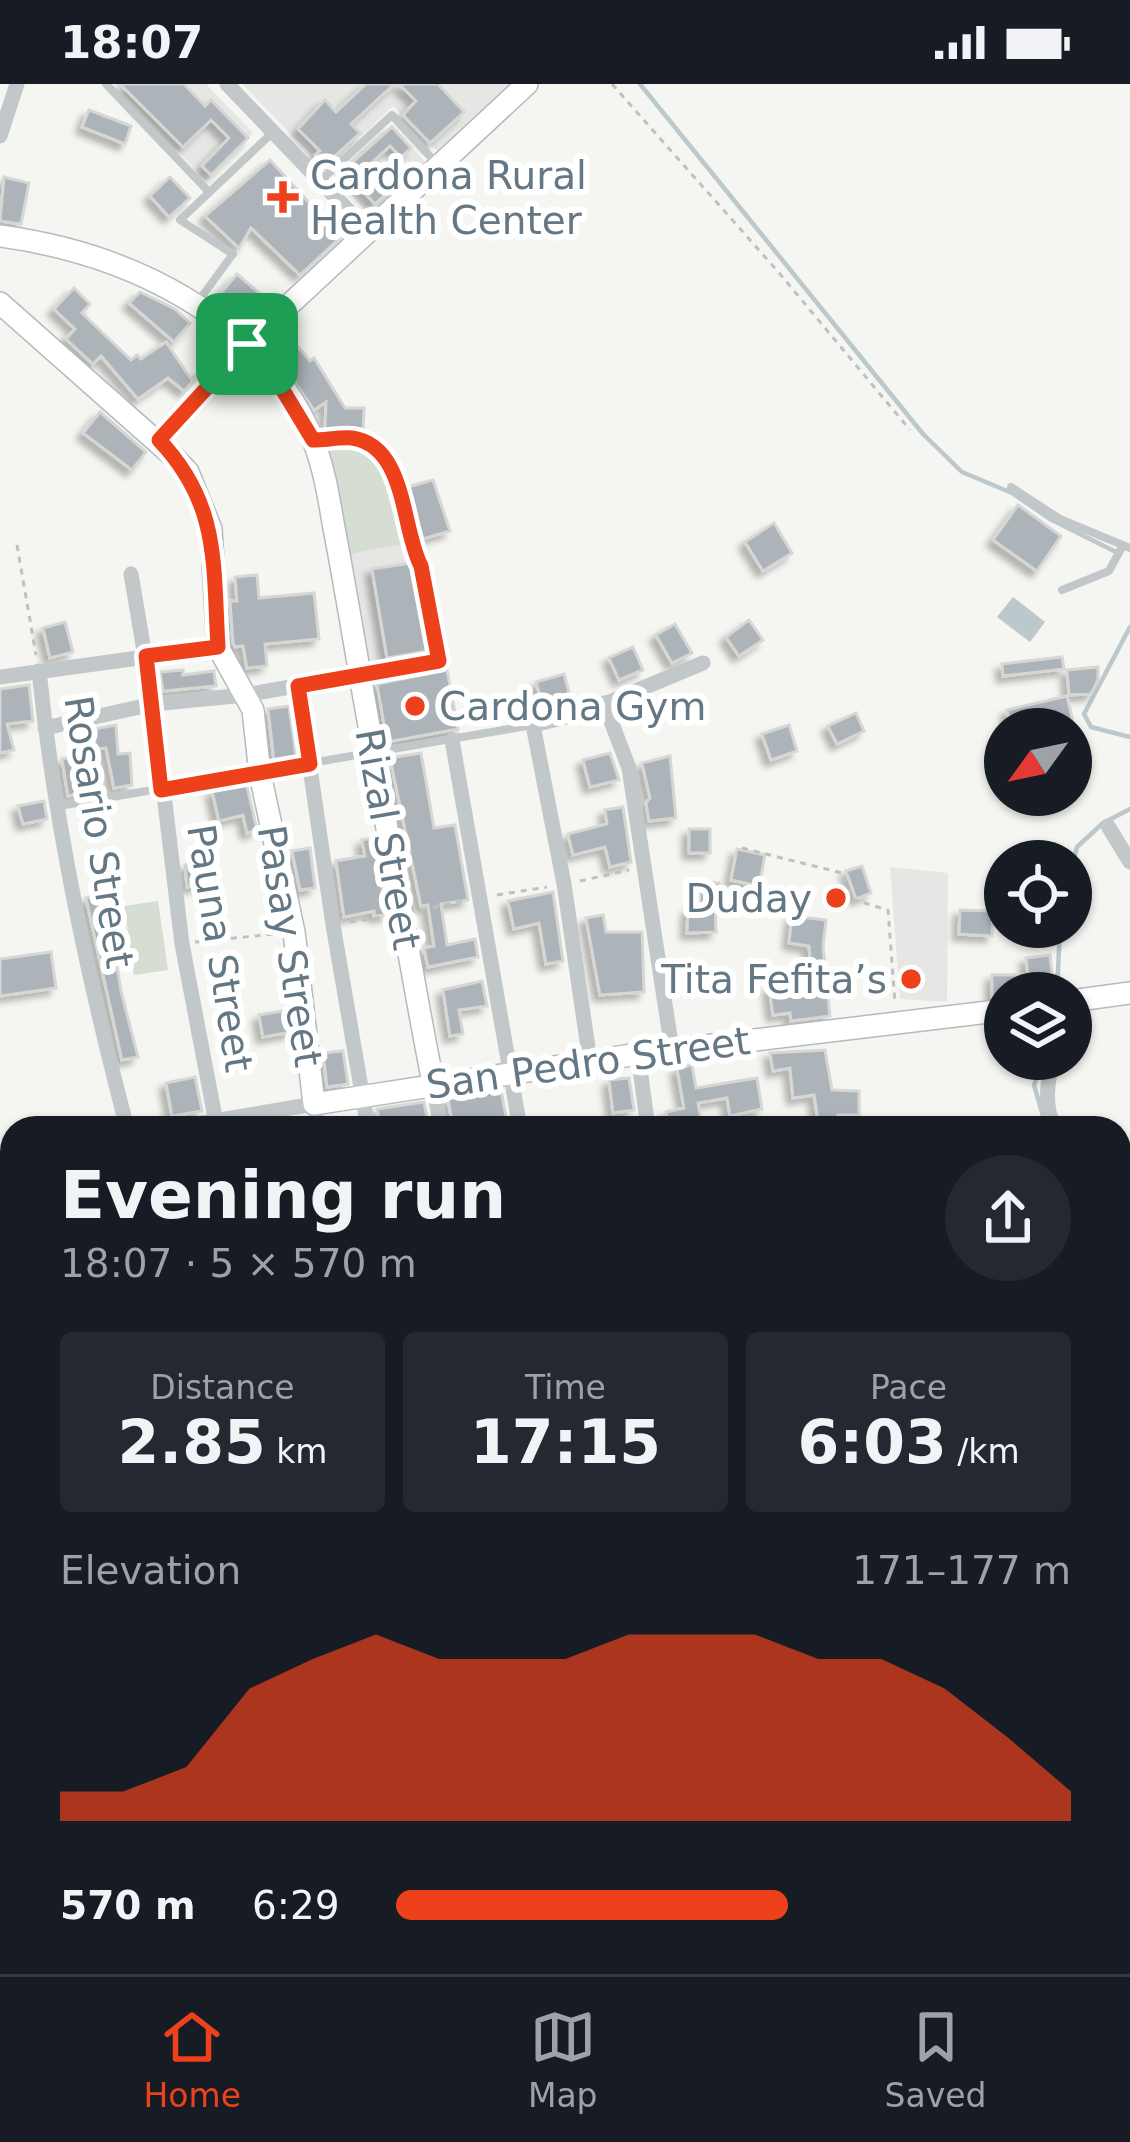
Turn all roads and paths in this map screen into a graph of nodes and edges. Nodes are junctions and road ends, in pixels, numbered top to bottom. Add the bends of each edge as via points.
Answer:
1 (17, 84) edge
2 (106, 84) edge
3 (227, 84) edge
4 (527, 84) edge
5 (612, 84) edge
6 (274, 132) junction
7 (0, 136) edge
8 (440, 166) junction
9 (320, 181) junction
10 (209, 192) junction
11 (367, 230) junction
12 (0, 236) edge
13 (0, 303) edge
14 (196, 304) junction
15 (247, 344) junction
16 (910, 430) dead end
17 (159, 440) junction
18 (313, 440) junction
19 (1011, 487) dead end
20 (17, 545) dead end
21 (1126, 547) edge
22 (131, 574) dead end
23 (1062, 590) dead end
24 (218, 647) junction
25 (146, 656) junction
26 (440, 663) joint
27 (703, 663) dead end
28 (39, 671) junction
29 (360, 674) junction
30 (0, 677) edge
31 (298, 686) junction
32 (245, 695) junction
33 (604, 703) junction
34 (153, 704) junction
35 (532, 725) junction
36 (45, 728) junction
37 (452, 738) junction
38 (374, 755) junction
39 (310, 764) junction
40 (260, 773) junction
41 (161, 790) junction
42 (58, 806) junction
43 (1108, 826) dead end
44 (742, 848) dead end
45 (1130, 862) edge
46 (1130, 993) edge
47 (1092, 998) edge
48 (984, 1013) edge
49 (897, 1023) junction
50 (672, 1050) junction
51 (638, 1054) junction
52 (590, 1061) junction
53 (509, 1073) junction
54 (1051, 1080) edge
55 (433, 1083) junction
56 (363, 1097) junction
57 (314, 1104) junction
58 (124, 1116) edge
59 (214, 1116) edge
60 (255, 1116) edge
61 (316, 1116) edge
62 (366, 1116) edge
63 (439, 1116) edge
64 (518, 1116) edge
65 (646, 1116) edge
66 (1049, 1116) edge

1 - 7 street
2 - 10 lane
3 - 6 street
4 - 8 main road
5 - 16 path
6 - 9 street
6 - 10 lane
8 - 9 lane via 392,115
8 - 11 main road
9 - 11 street
10 - 14 lane via 180,220 233,254
11 - 15 main road
12 - 14 main road, Rizal Street via 109,262
13 - 17 main road
14 - 15 main road, Rizal Street
15 - 17 main road
15 - 18 main road, Rizal Street
17 - 24 main road via 188,472 211,529
18 - 26 lane via 355,438 393,469
18 - 29 main road, Rizal Street
19 - 21 lane
20 - 28 path, Rosario Street
21 - 23 lane via 1109,571
22 - 25 street, Pauna Street
24 - 25 street
24 - 32 main road, Pasay Street
25 - 28 street
25 - 34 street, Pauna Street
26 - 29 street
27 - 33 street
28 - 30 street
28 - 36 street, Rosario Street
29 - 31 street
29 - 38 main road, Rizal Street
31 - 32 street
31 - 39 street
32 - 34 street
32 - 40 main road, Pasay Street
33 - 35 street
33 - 50 street via 629,768
34 - 36 street
34 - 41 street, Pauna Street
35 - 37 lane
35 - 52 street
36 - 42 street, Rosario Street
37 - 38 lane
37 - 53 street
38 - 39 lane
38 - 55 main road, Rizal Street
39 - 40 lane
39 - 56 street
40 - 41 lane
40 - 57 main road, Pasay Street via 294,932
41 - 42 lane
41 - 59 street, Pauna Street
42 - 58 street, Rosario Street via 89,982
43 - 45 street
44 - 49 path via 842,873 851,899 888,910
46 - 47 main road
48 - 49 main road, San Pedro Street
49 - 50 main road, San Pedro Street
50 - 51 main road, San Pedro Street
51 - 52 main road, San Pedro Street
51 - 65 street
52 - 53 main road, San Pedro Street
53 - 55 main road, San Pedro Street
53 - 64 street
54 - 66 street
55 - 56 main road, San Pedro Street
55 - 63 street, Rizal Street
56 - 57 main road, San Pedro Street
56 - 62 street
57 - 60 street, San Pedro Street
57 - 61 street, Pasay Street

